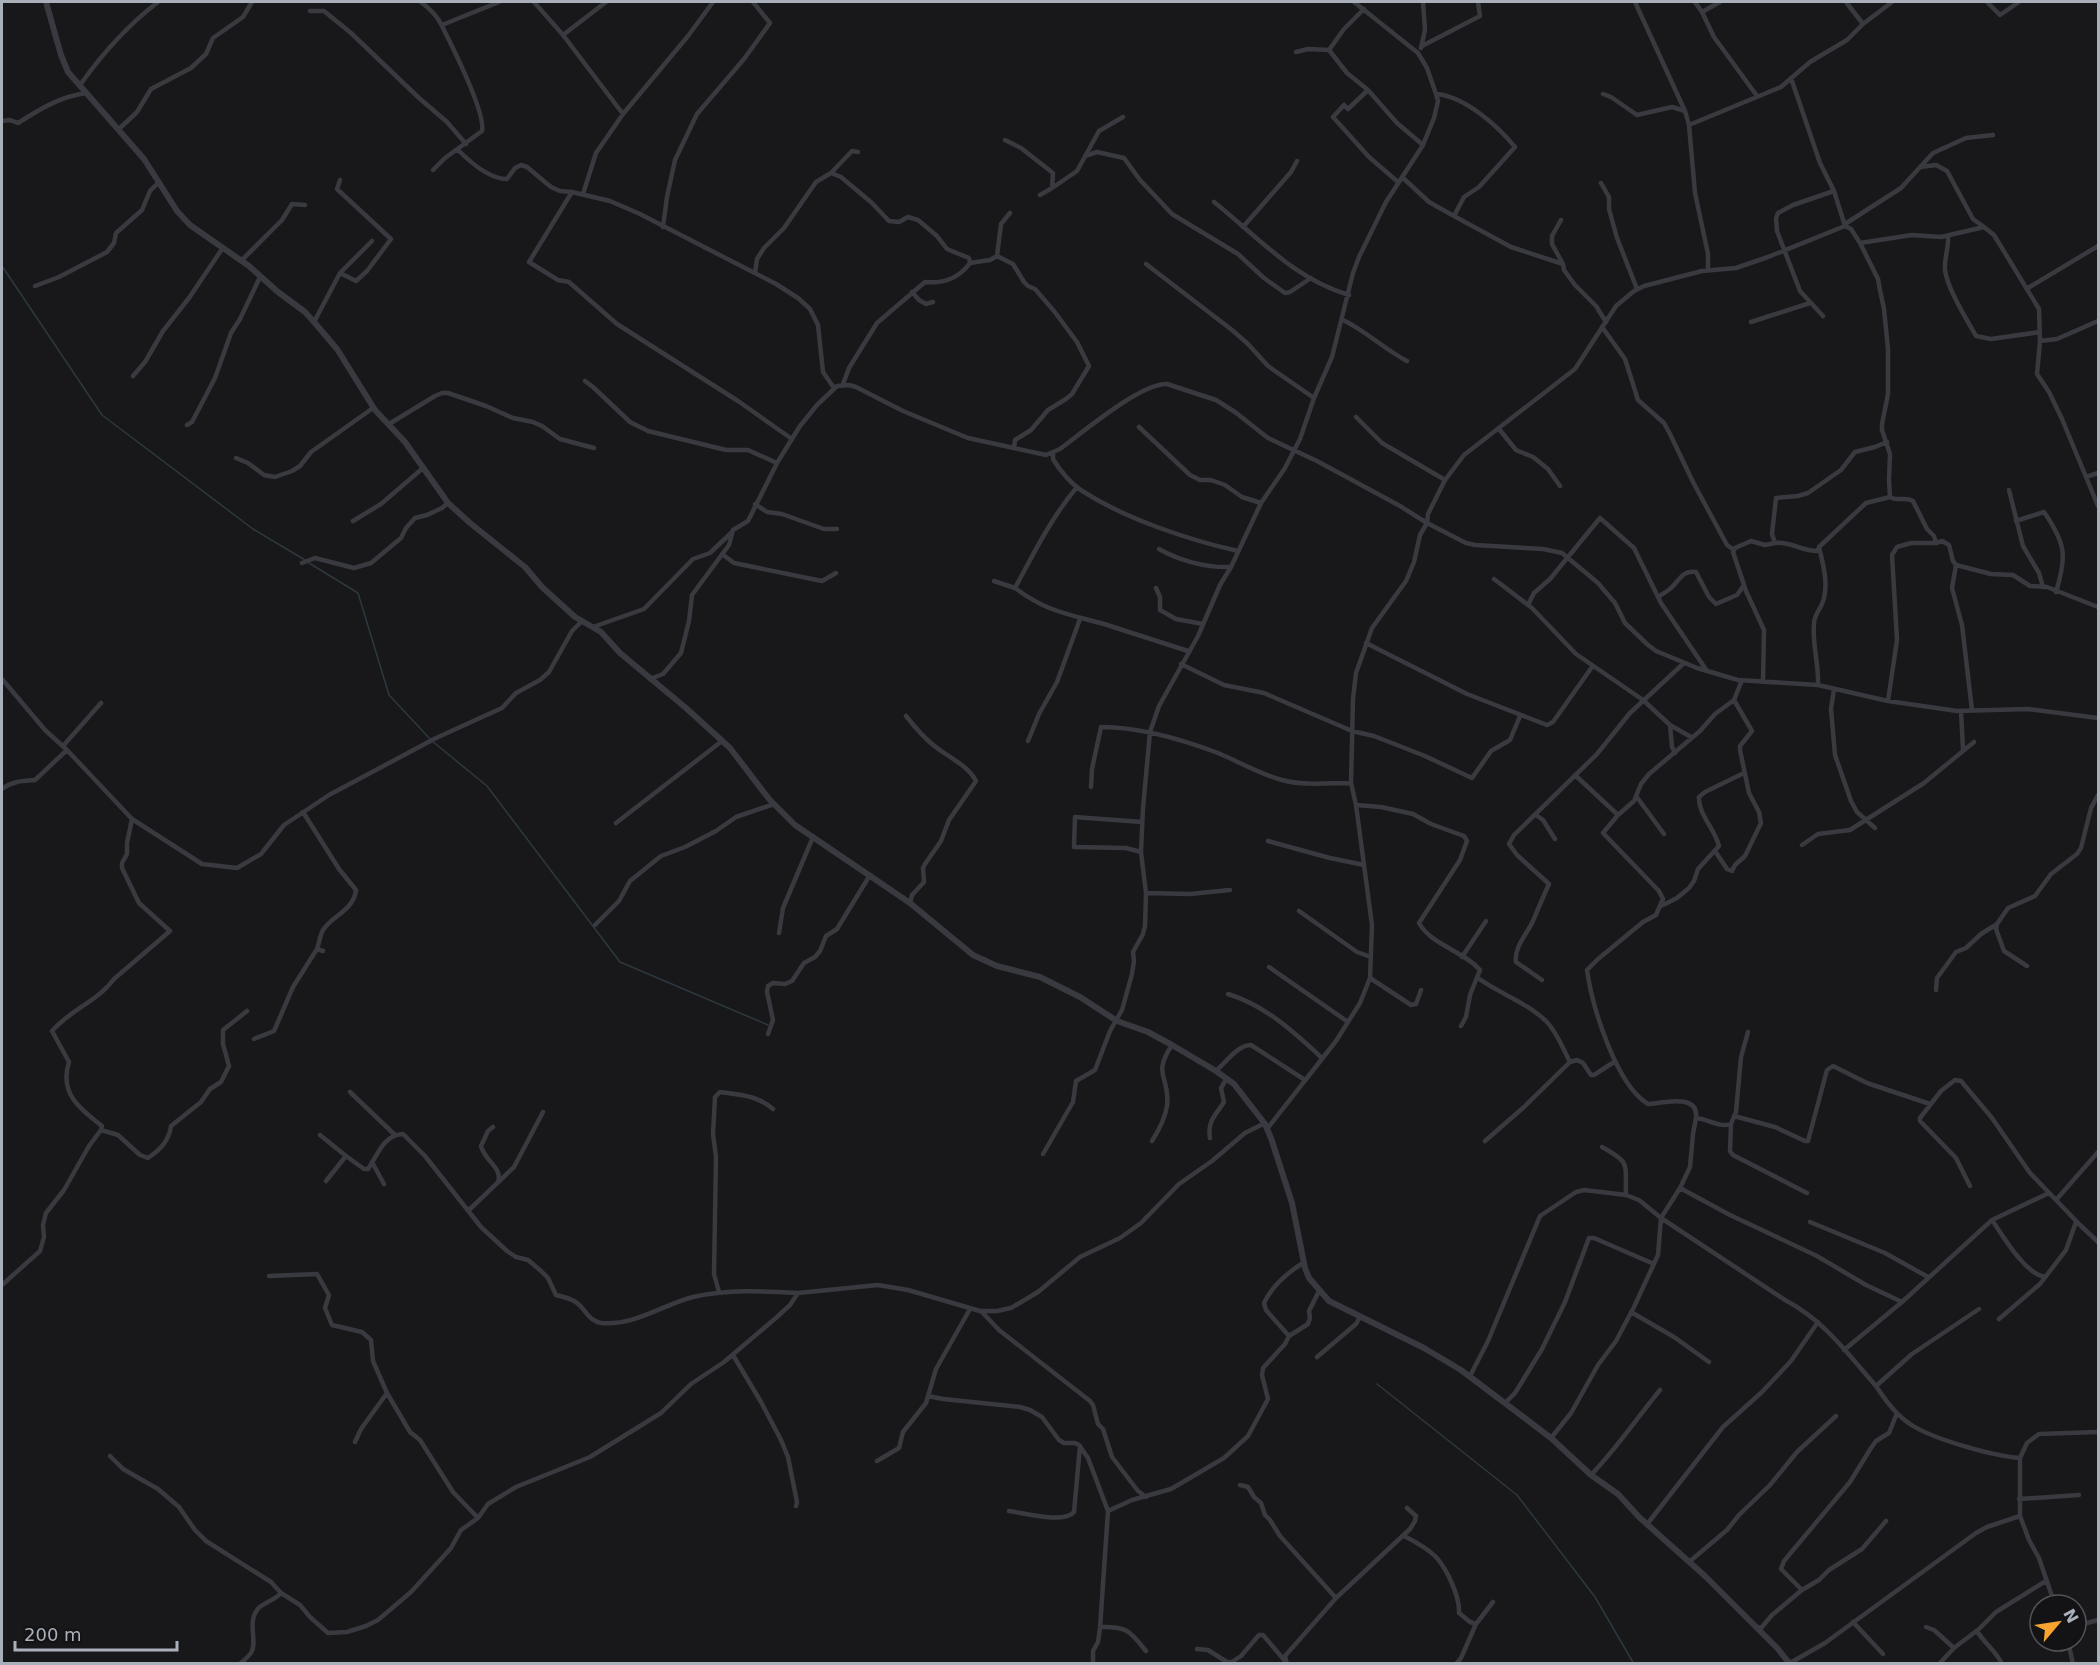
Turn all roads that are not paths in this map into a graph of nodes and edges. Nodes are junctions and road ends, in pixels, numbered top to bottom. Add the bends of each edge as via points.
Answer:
1 (46, 2) edge
2 (158, 2) edge
3 (252, 2) edge
4 (421, 2) edge
5 (499, 2) edge
6 (534, 2) edge
7 (606, 2) edge
8 (713, 2) edge
9 (753, 2) edge
10 (1354, 2) edge
11 (1424, 2) edge
12 (1478, 2) edge
13 (1635, 2) edge
14 (1695, 2) edge
15 (1720, 2) edge
16 (1846, 2) edge
17 (1892, 2) edge
18 (1987, 2) edge
19 (2019, 2) edge
20 (1364, 9) junction
21 (310, 10) dead end
22 (1701, 12) junction
23 (1863, 24) junction
24 (442, 25) junction
25 (563, 35) junction
26 (1422, 46) junction
27 (1329, 50) junction
28 (1296, 52) dead end
29 (1418, 53) junction
30 (1791, 78) junction
31 (80, 85) junction
32 (1368, 90) junction
33 (87, 93) junction
34 (1436, 94) junction
35 (1603, 94) dead end
36 (1757, 96) junction
37 (1685, 111) junction
38 (623, 114) junction
39 (1123, 117) dead end
40 (2, 121) edge
41 (1689, 125) junction
42 (119, 129) junction
43 (1993, 135) dead end
44 (1005, 140) dead end
45 (466, 144) junction
46 (1423, 145) junction
47 (458, 150) junction
48 (858, 153) dead end
49 (1085, 156) junction
50 (1297, 161) dead end
51 (1920, 167) junction
52 (433, 170) dead end
53 (831, 173) junction
54 (340, 180) dead end
55 (1400, 180) junction
56 (159, 182) junction
57 (1601, 183) dead end
58 (1052, 188) junction
59 (1834, 191) junction
60 (573, 192) junction
61 (583, 194) junction
62 (1040, 195) dead end
63 (1214, 202) dead end
64 (305, 205) dead end
65 (1010, 213) dead end
66 (1454, 216) junction
67 (1561, 220) dead end
68 (1845, 225) junction
69 (663, 226) junction
70 (1244, 227) junction
71 (1984, 227) junction
72 (1948, 236) junction
73 (372, 241) dead end
74 (1860, 243) junction
75 (2098, 246) edge
76 (222, 249) junction
77 (1785, 250) junction
78 (997, 256) junction
79 (241, 261) junction
80 (970, 263) junction
81 (1146, 264) dead end
82 (1563, 264) junction
83 (1708, 270) junction
84 (340, 273) junction
85 (755, 273) junction
86 (260, 277) junction
87 (1311, 278) junction
88 (35, 286) dead end
89 (2028, 288) junction
90 (1637, 289) junction
91 (912, 292) junction
92 (1348, 295) junction
93 (933, 302) dead end
94 (1810, 303) junction
95 (1823, 316) dead end
96 (1343, 320) junction
97 (2098, 321) edge
98 (314, 322) junction
99 (1606, 322) junction
100 (1751, 322) dead end
101 (1602, 327) junction
102 (2040, 332) junction
103 (2040, 341) junction
104 (1407, 361) dead end
105 (133, 376) dead end
106 (585, 381) dead end
107 (843, 384) junction
108 (834, 388) junction
109 (1314, 399) junction
110 (374, 408) junction
111 (1356, 417) dead end
112 (389, 424) junction
113 (187, 425) dead end
114 (1139, 427) dead end
115 (1499, 429) junction
116 (792, 439) junction
117 (1887, 442) junction
118 (594, 448) dead end
119 (1014, 448) junction
120 (1294, 450) junction
121 (1053, 453) junction
122 (236, 458) dead end
123 (777, 463) junction
124 (423, 468) junction
125 (2098, 473) edge
126 (2086, 477) junction
127 (1445, 480) junction
128 (1560, 486) dead end
129 (1077, 487) junction
130 (2009, 490) dead end
131 (1890, 497) junction
132 (448, 503) junction
133 (1261, 503) junction
134 (755, 504) junction
135 (2098, 506) edge
136 (353, 521) dead end
137 (2016, 521) junction
138 (1426, 523) junction
139 (837, 529) dead end
140 (731, 533) junction
141 (1775, 543) junction
142 (1936, 543) junction
143 (1819, 548) junction
144 (1159, 549) dead end
145 (1734, 550) junction
146 (1238, 551) junction
147 (722, 554) junction
148 (1567, 557) junction
149 (302, 563) dead end
150 (1956, 565) junction
151 (1231, 567) junction
152 (836, 573) dead end
153 (1494, 579) dead end
154 (994, 581) dead end
155 (1744, 585) junction
156 (2043, 587) junction
157 (1016, 588) junction
158 (1156, 588) dead end
159 (2056, 592) junction
160 (1658, 597) junction
161 (1528, 604) junction
162 (2098, 607) edge
163 (1080, 619) junction
164 (581, 622) junction
165 (609, 622) junction
166 (1203, 624) junction
167 (593, 627) junction
168 (605, 636) junction
169 (1366, 644) junction
170 (1188, 651) junction
171 (1684, 663) junction
172 (1181, 664) junction
173 (1592, 667) junction
174 (1707, 671) junction
175 (2, 679) edge
176 (650, 679) junction
177 (1742, 680) junction
178 (1763, 681) junction
179 (1818, 684) junction
180 (1834, 689) junction
181 (1643, 700) junction
182 (1734, 700) junction
183 (1888, 701) junction
184 (101, 703) dead end
185 (1972, 710) junction
186 (1961, 711) junction
187 (906, 716) dead end
188 (1520, 716) junction
189 (2098, 718) edge
190 (1670, 725) junction
191 (1352, 731) junction
192 (1150, 732) junction
193 (1692, 737) junction
194 (722, 741) junction
195 (1028, 741) dead end
196 (1974, 742) dead end
197 (65, 748) junction
198 (1963, 750) junction
199 (1675, 753) junction
200 (1744, 772) junction
201 (1575, 775) junction
202 (1351, 783) junction
203 (1091, 787) dead end
204 (2, 789) edge
205 (2098, 795) edge
206 (1636, 796) junction
207 (774, 804) junction
208 (1356, 805) junction
209 (303, 812) junction
210 (1536, 814) junction
211 (1618, 815) junction
212 (132, 819) junction
213 (1865, 820) junction
214 (1142, 822) junction
215 (616, 823) dead end
216 (1875, 828) dead end
217 (1664, 834) dead end
218 (813, 837) junction
219 (1555, 839) dead end
220 (1268, 841) dead end
221 (1802, 844) dead end
222 (1715, 850) junction
223 (1141, 852) junction
224 (1364, 865) junction
225 (870, 874) junction
226 (1230, 890) dead end
227 (1146, 893) junction
228 (910, 903) junction
229 (1661, 906) junction
230 (1299, 911) dead end
231 (1486, 921) dead end
232 (1997, 924) junction
233 (595, 925) dead end
234 (779, 933) dead end
235 (1371, 957) junction
236 (1462, 957) junction
237 (2027, 966) dead end
238 (1269, 967) dead end
239 (1370, 978) junction
240 (1478, 978) junction
241 (1542, 980) dead end
242 (1421, 990) dead end
243 (1935, 990) dead end
244 (1228, 994) dead end
245 (247, 1011) dead end
246 (1117, 1021) junction
247 (1348, 1022) junction
248 (1461, 1026) dead end
249 (1748, 1032) dead end
250 (768, 1034) dead end
251 (254, 1039) dead end
252 (1172, 1045) junction
253 (1322, 1058) junction
254 (1570, 1062) junction
255 (1614, 1062) junction
256 (1216, 1071) junction
257 (1227, 1078) junction
258 (1305, 1080) junction
259 (350, 1092) dead end
260 (1930, 1104) junction
261 (773, 1109) dead end
262 (543, 1112) dead end
263 (1734, 1116) junction
264 (1696, 1118) junction
265 (1731, 1124) junction
266 (1266, 1126) junction
267 (493, 1127) dead end
268 (100, 1130) junction
269 (394, 1134) junction
270 (320, 1135) dead end
271 (1210, 1138) dead end
272 (1152, 1141) dead end
273 (1485, 1141) dead end
274 (1602, 1147) dead end
275 (2098, 1152) edge
276 (1043, 1154) dead end
277 (346, 1156) junction
278 (372, 1162) junction
279 (326, 1181) dead end
280 (384, 1184) dead end
281 (496, 1185) junction
282 (1970, 1186) dead end
283 (1680, 1188) junction
284 (1807, 1193) dead end
285 (2049, 1193) junction
286 (1626, 1195) junction
287 (2056, 1200) junction
288 (469, 1210) junction
289 (1661, 1218) junction
290 (1992, 1220) junction
291 (1810, 1222) dead end
292 (2076, 1222) junction
293 (2098, 1242) edge
294 (1304, 1263) junction
295 (1654, 1264) junction
296 (268, 1276) dead end
297 (1928, 1277) junction
298 (2045, 1277) junction
299 (2, 1285) edge
300 (719, 1292) junction
301 (1319, 1292) junction
302 (798, 1293) junction
303 (1902, 1302) junction
304 (1978, 1308) dead end
305 (970, 1309) junction
306 (980, 1311) junction
307 (1631, 1312) junction
308 (1360, 1317) junction
309 (1999, 1319) dead end
310 (1818, 1322) junction
311 (1289, 1336) junction
312 (1844, 1350) junction
313 (733, 1355) junction
314 (1317, 1357) dead end
315 (1709, 1362) dead end
316 (1470, 1376) junction
317 (1876, 1386) junction
318 (1660, 1390) dead end
319 (387, 1393) junction
320 (928, 1396) junction
321 (1505, 1403) junction
322 (1897, 1413) junction
323 (1836, 1416) dead end
324 (2098, 1432) edge
325 (1551, 1438) junction
326 (355, 1442) dead end
327 (1080, 1446) junction
328 (110, 1456) dead end
329 (2020, 1458) junction
330 (877, 1461) dead end
331 (1592, 1475) junction
332 (1240, 1485) dead end
333 (2079, 1495) dead end
334 (1146, 1497) junction
335 (2019, 1499) junction
336 (795, 1506) dead end
337 (1407, 1508) dead end
338 (1009, 1511) dead end
339 (1108, 1511) junction
340 (2020, 1516) junction
341 (478, 1518) junction
342 (1886, 1521) dead end
343 (1648, 1523) junction
344 (1404, 1536) junction
345 (1689, 1562) junction
346 (2046, 1581) junction
347 (1802, 1590) junction
348 (281, 1593) junction
349 (2050, 1593) edge
350 (1336, 1598) junction
351 (1492, 1602) dead end
352 (1853, 1622) junction
353 (1476, 1624) junction
354 (1100, 1627) junction
355 (1926, 1627) dead end
356 (1758, 1628) junction
357 (1977, 1631) junction
358 (1954, 1647) junction
359 (1197, 1648) dead end
360 (1146, 1651) dead end
361 (1883, 1654) dead end
362 (1286, 1662) edge
363 (240, 1664) edge
364 (1093, 1664) edge
365 (1456, 1664) edge
366 (1790, 1664) edge
367 (1939, 1664) edge
368 (2002, 1664) edge

1 - 31 street via 61,56
2 - 31 street via 101,56
3 - 42 street via 243,17 213,38 206,54 191,68 151,89 137,112
4 - 24 street
5 - 24 street
6 - 25 street
7 - 25 street
8 - 38 street
9 - 69 street via 770,23 697,114 675,160
10 - 20 street
11 - 26 street
12 - 26 street via 1480,16
13 - 37 street
14 - 22 street
15 - 22 street
16 - 23 street
17 - 23 street
18 - 19 street via 2000,15
20 - 27 street
20 - 29 street
21 - 45 street via 324,11 351,33
22 - 36 street via 1714,37
23 - 30 street via 1847,40
24 - 45 street via 484,124 482,131
25 - 38 street
26 - 29 street
27 - 28 street
27 - 32 street via 1347,73
29 - 34 street
30 - 36 street via 1781,87
30 - 59 street via 1820,163
31 - 33 street
32 - 46 street via 1396,123
32 - 55 street via 1348,109 1344,105 1334,117 1369,157
33 - 40 street via 69,95 18,123
33 - 42 street
34 - 46 street via 1434,118
34 - 66 street via 1448,95 1483,115 1515,147 1479,187 1464,197
35 - 37 street via 1637,115 1672,107
36 - 41 street
37 - 41 street
38 - 61 street via 596,153
39 - 49 street via 1099,131
41 - 83 street
42 - 56 street
43 - 51 street via 1966,138 1933,153
44 - 58 street via 1053,173
45 - 47 street
46 - 55 street
47 - 52 street
47 - 60 street via 472,164 500,178 507,179 521,165 551,187
48 - 53 street via 852,151
49 - 58 street via 1077,171
49 - 87 street via 1097,152 1124,158 1172,214 1238,254 1285,293
50 - 70 street
51 - 68 street via 1901,188
51 - 71 street via 1936,165 1947,171 1973,219
53 - 80 street via 872,202 889,221 908,217 918,220 947,249 969,258
53 - 85 street via 816,182 784,228 764,248
54 - 84 street via 337,189 391,239 356,280
55 - 66 street
55 - 92 street via 1359,256
56 - 76 street via 190,225
56 - 88 street via 150,191 142,210 117,231 107,252
57 - 90 street via 1609,197 1617,238
58 - 62 street
59 - 68 street
59 - 77 street via 1778,213 1777,231
60 - 61 street
60 - 116 street via 529,262 558,280 569,282 617,324
61 - 69 street via 614,203
63 - 70 street
64 - 79 street via 292,204 282,220
65 - 78 street via 1001,224
66 - 82 street via 1511,247
67 - 82 street via 1551,240
68 - 74 street
68 - 77 street
69 - 85 street
70 - 87 street via 1283,262
71 - 72 street
71 - 89 street via 1994,235
72 - 74 street via 1912,235
72 - 102 street via 1945,269 1976,336 1991,339
73 - 84 street
74 - 117 street via 1878,279 1884,309 1888,394 1882,430
75 - 89 street
76 - 79 street
76 - 105 street
77 - 83 street via 1736,268
77 - 94 street via 1800,291
78 - 80 street
78 - 119 street via 1013,264 1024,282 1054,311 1089,366 1072,393 1015,440
79 - 86 street
80 - 91 street via 963,273 949,280 925,282
81 - 109 street via 1240,337 1268,366
82 - 99 street
83 - 90 street
84 - 98 street
85 - 108 street via 810,309 820,333 823,372
86 - 98 street
86 - 113 street via 231,333 215,378
87 - 92 street
89 - 102 street via 2039,309
90 - 99 street via 1616,306
91 - 93 street via 926,304
91 - 107 street via 877,323
92 - 96 street
94 - 95 street
94 - 100 street
96 - 104 street
96 - 109 street
97 - 103 street via 2057,339
98 - 110 street
99 - 101 street
101 - 115 street via 1575,369
101 - 145 street via 1625,359 1638,399 1664,423 1693,482
102 - 103 street
103 - 126 street via 2037,374 2054,401
106 - 123 street via 630,422 648,431 726,450 748,450
107 - 108 street
107 - 119 street via 968,438
108 - 116 street
109 - 120 street
110 - 112 street
110 - 122 street via 311,452 292,471 275,477 264,475
111 - 127 street via 1382,443
112 - 118 street via 435,396 448,393 542,426 560,439
112 - 124 street
114 - 133 street via 1190,476 1225,485 1242,497
115 - 127 street via 1464,455
115 - 128 street via 1516,450 1548,469
116 - 123 street
117 - 131 street
117 - 141 street via 1855,452 1841,470 1808,493 1776,498 1772,534
119 - 121 street
120 - 121 street via 1268,438 1216,400 1158,384
120 - 133 street
120 - 138 street
121 - 129 street via 1055,464
123 - 134 street
124 - 132 street
124 - 136 street via 381,504
125 - 126 street
126 - 135 street
127 - 138 street
129 - 146 street via 1143,521
129 - 157 street via 1043,535
130 - 137 street
131 - 142 street via 1913,501
131 - 143 street via 1866,503
132 - 149 street via 415,518 401,538 371,563 354,568 315,558
132 - 164 street via 525,567
133 - 146 street
134 - 139 street via 767,512 824,529
134 - 140 street via 748,521
137 - 156 street
137 - 159 street via 2044,512 2053,525 2064,555
138 - 148 street via 1466,543 1555,550
138 - 169 street via 1406,581 1377,619
140 - 147 street
140 - 165 street via 710,553 693,559 644,609
141 - 143 street via 1810,551
141 - 145 street via 1751,541
142 - 150 street via 1948,543
142 - 183 street via 1911,543 1897,547 1892,555 1897,640
143 - 179 street via 1826,587 1814,624
144 - 151 street via 1198,564
145 - 155 street
146 - 151 street
147 - 152 street via 734,563 822,581
147 - 176 street via 692,595 681,653 663,674
148 - 160 street via 1600,518 1634,548
148 - 161 street
148 - 171 street via 1598,583 1629,628 1656,651
150 - 156 street via 2013,575 2030,586
150 - 185 street via 1952,588 1962,625
151 - 166 street
153 - 161 street
154 - 157 street
155 - 160 street via 1737,595 1716,604 1696,572 1690,571 1679,576 1673,587
155 - 178 street via 1764,630
156 - 159 street
157 - 163 street via 1041,605
158 - 166 street via 1160,610 1176,619
159 - 162 street
160 - 174 street
161 - 173 street
163 - 170 street
163 - 195 street via 1057,682
164 - 167 street
164 - 209 street via 549,672 516,693 502,708 436,738
165 - 167 street
165 - 168 street
166 - 170 street
167 - 168 street
168 - 176 street
169 - 188 street
169 - 191 street via 1356,673
170 - 172 street
171 - 174 street
171 - 181 street
172 - 191 street via 1211,680 1264,693
172 - 192 street
173 - 181 street
173 - 188 street via 1553,722 1548,725
174 - 177 street
175 - 197 street
176 - 194 street
177 - 178 street
177 - 182 street
178 - 179 street
179 - 180 street
180 - 183 street
180 - 213 street via 1831,709 1835,756 1851,801
181 - 190 street
181 - 201 street
182 - 193 street
182 - 200 street via 1752,731 1740,746
183 - 186 street
184 - 197 street
185 - 186 street
185 - 189 street via 2028,709
186 - 198 street
187 - 228 street via 926,739 967,769 976,781 925,864 924,882
188 - 191 street via 1510,740 1491,751 1472,778 1374,736
190 - 193 street
190 - 199 street
191 - 202 street
192 - 202 street via 1281,780 1300,784
192 - 203 street via 1101,727
192 - 214 street
193 - 199 street
194 - 207 street
194 - 215 street
196 - 198 street
197 - 204 street via 35,780 23,779
197 - 212 street
198 - 213 street via 1924,783
199 - 206 street via 1649,774
200 - 222 street via 1699,797 1717,837 1719,846
200 - 222 street via 1761,823 1745,856 1732,871
201 - 210 street
201 - 211 street
202 - 208 street
205 - 232 street via 2077,854 2051,874 2035,896 2008,908
206 - 211 street
206 - 217 street
207 - 218 street
207 - 233 street via 735,817 716,831 661,856 630,881 619,901
208 - 224 street
208 - 236 street via 1413,814 1464,836 1467,841 1460,860 1419,922
209 - 212 street via 284,825 261,854 237,868 202,864
209 - 251 street via 356,890 355,896 323,930 320,950 293,987 274,1031
210 - 219 street
210 - 241 street via 1509,844 1548,884 1515,956 1516,962
211 - 229 street via 1603,832 1659,891
212 - 268 street via 122,868 139,903 170,931 52,1031 69,1062 65,1073 70,1096 102,1126
213 - 216 street
213 - 221 street via 1850,830 1818,834
214 - 223 street
214 - 223 street via 1075,817 1074,847
218 - 225 street
218 - 234 street via 783,908
220 - 224 street
222 - 229 street via 1698,869 1689,888
223 - 227 street
224 - 235 street via 1372,925
225 - 228 street
225 - 250 street via 815,957 804,963 792,981 768,986 773,1020
226 - 227 street
227 - 246 street via 1145,926 1133,952 1132,974
228 - 246 street via 974,955 1040,978
229 - 255 street via 1656,915 1587,970
230 - 235 street
231 - 236 street
232 - 237 street via 2004,951
232 - 243 street via 1956,952 1937,978
235 - 239 street
236 - 240 street via 1479,967
238 - 247 street
239 - 242 street via 1412,1005
239 - 247 street
240 - 248 street
240 - 254 street via 1547,1022
244 - 253 street via 1264,1011
245 - 268 street via 223,1030 229,1066 221,1082 171,1126 169,1136 154,1154 148,1158 140,1155 118,1135
246 - 252 street
246 - 276 street via 1095,1070 1076,1081 1073,1102
247 - 253 street
249 - 263 street
252 - 256 street
252 - 272 street via 1161,1068 1167,1104
253 - 258 street
254 - 255 street via 1583,1063 1594,1075
254 - 273 street
255 - 264 street via 1643,1101 1684,1101 1693,1105
256 - 257 street
256 - 258 street via 1240,1048 1251,1045
257 - 266 street
257 - 271 street via 1221,1088 1224,1101 1209,1126
258 - 266 street
259 - 269 street
260 - 263 street via 1866,1083 1833,1066 1827,1070 1808,1141
260 - 282 street via 1920,1121 1956,1158
260 - 285 street via 1955,1080 1961,1082
261 - 300 street via 753,1096 720,1092 715,1097 714,1267
262 - 281 street via 514,1167
263 - 265 street
264 - 265 street via 1724,1126
264 - 283 street via 1690,1167
265 - 284 street via 1733,1155
266 - 294 street via 1292,1203
266 - 306 street via 1245,1133 1179,1184 1141,1223 1113,1243 1080,1257 1038,1292 1011,1308
267 - 281 street via 481,1146 500,1175
268 - 299 street via 46,1213 40,1251
269 - 278 street
269 - 288 street via 409,1139
270 - 277 street
274 - 286 street via 1625,1163
275 - 287 street
277 - 278 street via 364,1169
277 - 279 street
278 - 280 street
281 - 288 street
283 - 289 street
283 - 303 street
285 - 287 street
285 - 290 street
286 - 289 street
286 - 316 street via 1584,1190 1540,1216
287 - 292 street
288 - 300 street via 507,1251 541,1271 556,1295 576,1302 599,1323 643,1317 692,1297
289 - 295 street via 1660,1246
289 - 310 street
290 - 297 street
290 - 298 street via 2013,1250
291 - 297 street via 1886,1253
292 - 293 street
292 - 298 street via 2066,1250
294 - 301 street
294 - 311 street via 1283,1278 1264,1303
295 - 307 street
295 - 321 street via 1589,1238 1551,1333
296 - 319 street via 317,1274 329,1295 325,1308 332,1325 362,1332 371,1340 373,1361
297 - 303 street
298 - 309 street
300 - 302 street
301 - 308 street
301 - 311 street via 1309,1311 1308,1324
302 - 305 street via 888,1286
302 - 313 street via 790,1305
303 - 312 street
304 - 317 street via 1912,1354
305 - 306 street
305 - 320 street via 936,1369
306 - 334 street via 1090,1401 1112,1457
307 - 315 street
307 - 325 street via 1571,1413
308 - 314 street
308 - 316 street
310 - 312 street
310 - 343 street via 1791,1361 1723,1427
311 - 334 street via 1263,1368 1268,1399 1248,1436 1224,1458 1179,1485
312 - 317 street
313 - 336 street via 788,1457
313 - 341 street via 691,1384 662,1413 590,1457 516,1487 488,1504
316 - 321 street
317 - 322 street
318 - 331 street
319 - 326 street
319 - 341 street via 453,1492
320 - 327 street via 1030,1410 1042,1417 1059,1440
320 - 330 street via 903,1432 900,1448
321 - 325 street
322 - 329 street via 1926,1433 1977,1450
322 - 347 street via 1889,1433 1871,1448 1850,1482 1784,1562 1781,1569
323 - 345 street via 1797,1452 1727,1530
324 - 329 street via 2039,1434 2027,1443
325 - 331 street
327 - 338 street via 1072,1515 1039,1516
327 - 339 street
328 - 348 street via 179,1507 206,1541 271,1582
329 - 335 street
331 - 343 street
332 - 350 street via 1248,1487 1280,1536
333 - 335 street
334 - 339 street
335 - 340 street
337 - 344 street via 1416,1516
339 - 354 street
340 - 346 street
340 - 352 street via 1976,1533
341 - 348 street via 461,1530 451,1548 411,1592 366,1626 328,1633 300,1605
342 - 347 street via 1862,1549
343 - 345 street
344 - 350 street
344 - 353 street via 1434,1555 1456,1591 1459,1613
345 - 356 street
346 - 349 street
346 - 357 street via 1999,1610
347 - 356 street
348 - 363 street via 255,1611 253,1648
350 - 362 street via 1286,1656
351 - 353 street
352 - 361 street
352 - 366 street
353 - 365 street
354 - 360 street via 1123,1628
354 - 364 street
355 - 358 street
356 - 366 street
357 - 358 street
357 - 368 street
358 - 367 street
359 - 362 street via 1232,1662 1263,1635

